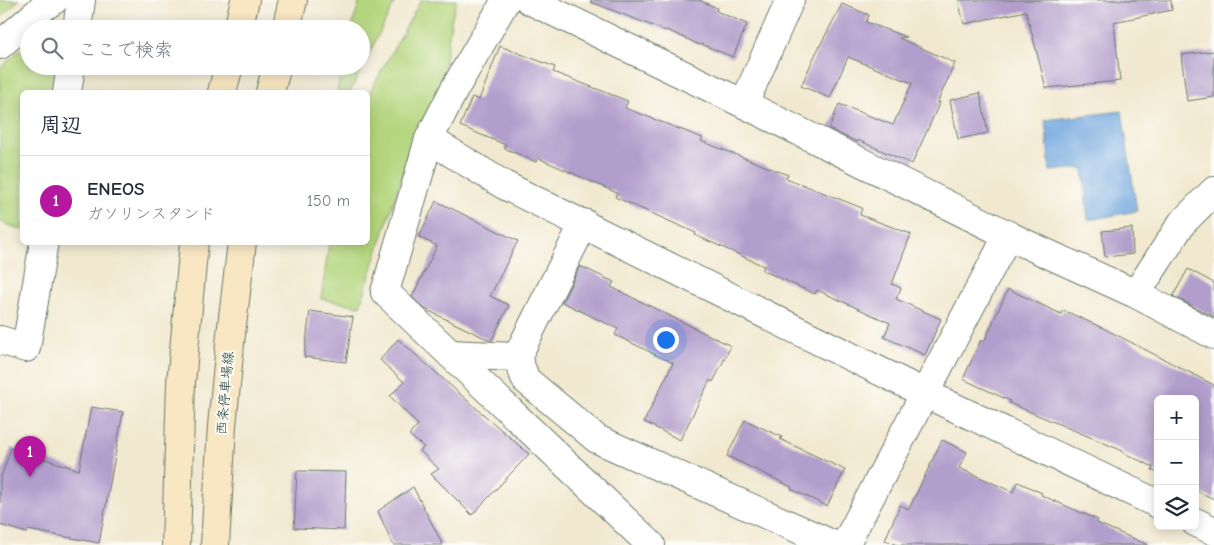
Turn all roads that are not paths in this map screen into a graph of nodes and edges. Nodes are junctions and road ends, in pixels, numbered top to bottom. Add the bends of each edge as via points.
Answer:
1 (54, 0) edge
2 (81, 0) edge
3 (245, 0) edge
4 (293, 0) edge
5 (506, 0) edge
6 (529, 0) edge
7 (790, 0) edge
8 (30, 20) edge
9 (78, 20) edge
10 (240, 20) edge
11 (288, 20) edge
12 (20, 28) edge
13 (0, 45) edge
14 (70, 75) edge
15 (226, 75) edge
16 (275, 75) edge
17 (67, 90) edge
18 (222, 90) edge
19 (271, 90) edge
20 (744, 104) junction
21 (429, 139) junction
22 (1214, 191) edge
23 (584, 224) junction
24 (1008, 235) junction
25 (43, 245) edge
26 (194, 245) edge
27 (242, 245) edge
28 (1136, 294) junction
29 (1214, 335) edge
30 (0, 340) edge
31 (450, 354) junction
32 (516, 357) junction
33 (924, 393) junction
34 (1154, 502) edge
35 (1199, 524) edge
36 (1214, 531) edge
37 (176, 545) edge
38 (216, 545) edge
39 (651, 545) edge
40 (834, 545) edge
41 (845, 545) edge

1 - 8 street
2 - 9 street
3 - 10 main road
4 - 11 main road
5 - 21 street
6 - 20 street
7 - 20 street
12 - 13 street
14 - 17 street
15 - 18 main road
16 - 19 main road
20 - 24 street
21 - 23 street via 504,185
21 - 31 street via 385,292
22 - 28 street via 1182,223
23 - 32 street
23 - 33 street
24 - 28 street
24 - 33 street
25 - 30 street via 26,348
26 - 37 main road via 181,383
27 - 38 main road, 西条停車場線 via 222,426
28 - 29 street
31 - 32 street
31 - 39 street
32 - 40 street via 526,380 597,438
33 - 34 street
33 - 41 street
35 - 36 street

